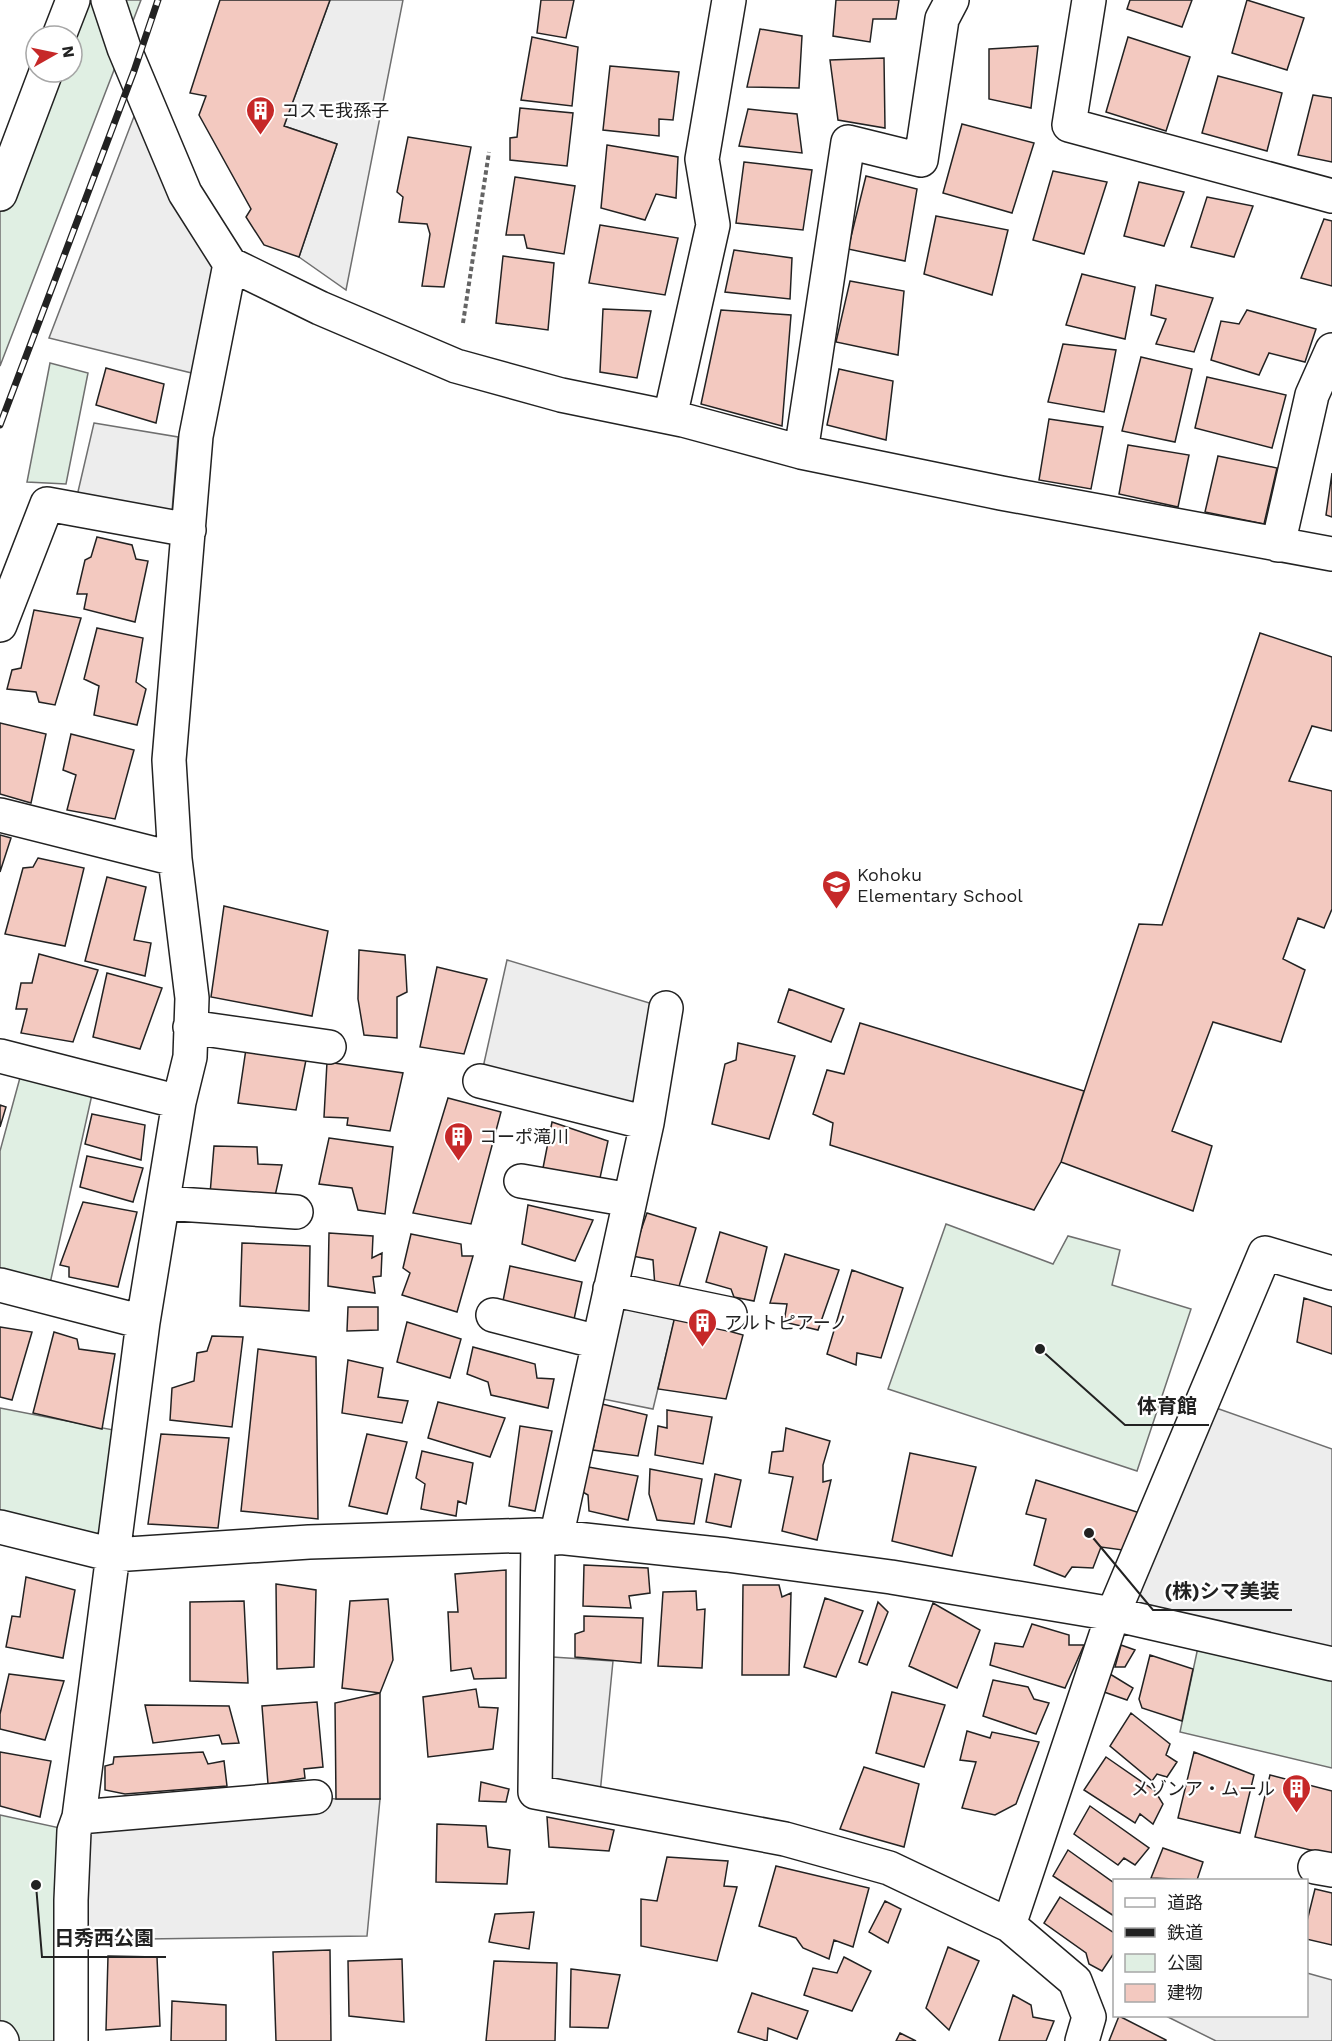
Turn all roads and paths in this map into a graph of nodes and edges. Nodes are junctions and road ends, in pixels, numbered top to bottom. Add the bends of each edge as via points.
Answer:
1 (73, 0) edge
2 (108, 0) edge
3 (729, 0) edge
4 (952, 0) edge
5 (1089, 0) edge
6 (64, 24) edge
7 (41, 84) edge
8 (489, 152) dead end
9 (0, 194) edge
10 (1332, 196) edge
11 (230, 264) junction
12 (1332, 351) edge
13 (456, 366) junction
14 (670, 417) junction
15 (801, 452) junction
16 (189, 530) junction
17 (1278, 545) junction
18 (1332, 554) edge
19 (0, 625) edge
20 (0, 815) edge
21 (175, 859) junction
22 (666, 1008) dead end
23 (190, 1027) junction
24 (329, 1047) dead end
25 (0, 1056) edge
26 (480, 1081) dead end
27 (179, 1102) junction
28 (647, 1123) junction
29 (521, 1181) dead end
30 (630, 1200) junction
31 (163, 1203) junction
32 (296, 1212) dead end
33 (1332, 1273) edge
34 (0, 1285) edge
35 (610, 1289) junction
36 (730, 1314) dead end
37 (493, 1315) dead end
38 (143, 1322) junction
39 (598, 1342) junction
40 (0, 1527) edge
41 (547, 1537) junction
42 (113, 1555) junction
43 (1113, 1614) junction
44 (1332, 1664) edge
45 (315, 1797) dead end
46 (79, 1817) junction
47 (1009, 1925) junction
48 (71, 2041) edge
49 (1082, 2041) edge

1 - 6 street
2 - 11 street via 185,193
3 - 14 street via 702,159 713,225
4 - 15 street via 942,19 921,160 848,142
5 - 10 street via 1069,125
7 - 9 street
8 - 13 path
11 - 13 street via 320,308
11 - 16 street via 196,436
12 - 17 street via 1312,395
13 - 14 street via 561,395
14 - 15 street
15 - 17 street
16 - 19 street via 47,504
16 - 21 street via 169,760
17 - 18 street
20 - 21 street
21 - 23 street via 192,998
22 - 28 street
23 - 24 street
23 - 27 street via 190,1057
25 - 27 street
26 - 28 street
27 - 31 street
28 - 30 street
29 - 30 street
30 - 35 street
31 - 32 street
31 - 38 street
33 - 43 street via 1265,1253
34 - 38 street
35 - 36 street
35 - 39 street
37 - 39 street
38 - 42 street
39 - 41 street
40 - 42 street
41 - 42 street via 309,1542
41 - 43 street via 809,1566
41 - 47 street via 536,1792 784,1839 890,1868
42 - 46 street
43 - 44 street
43 - 47 street
45 - 46 street
46 - 48 street via 74,1831 71,1900
47 - 49 street via 1075,1981 1089,2018

